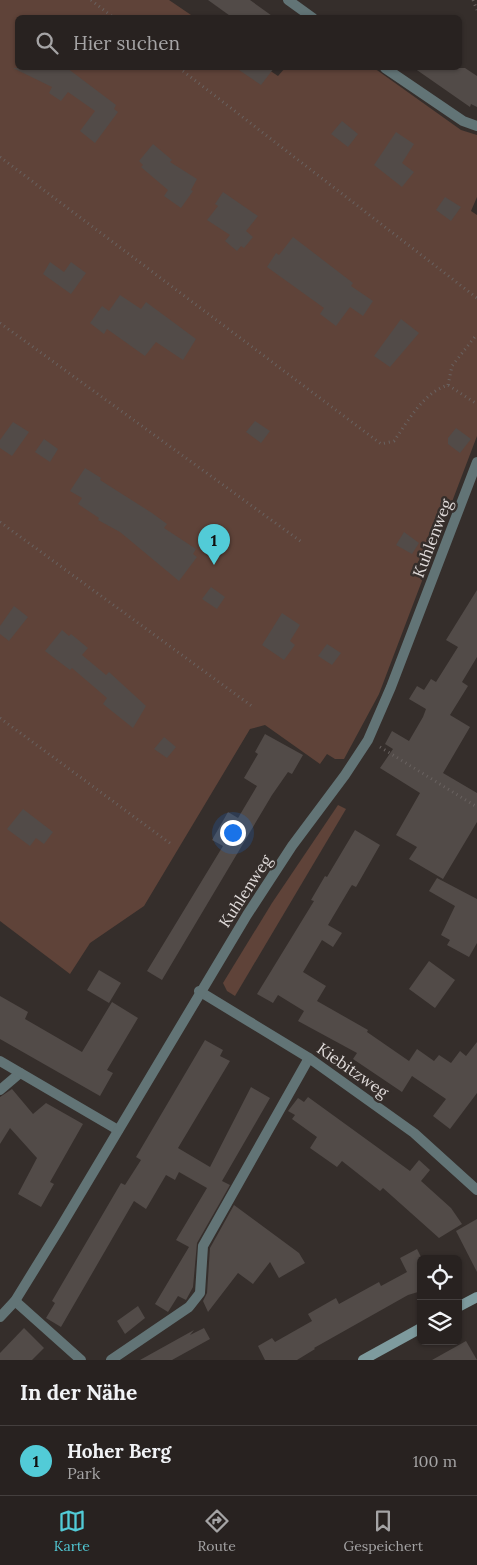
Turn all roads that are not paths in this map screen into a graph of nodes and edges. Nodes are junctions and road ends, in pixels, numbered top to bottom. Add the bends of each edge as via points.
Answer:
1 (288, 0) edge
2 (309, 15) edge
3 (388, 70) edge
4 (477, 126) edge
5 (477, 462) edge
6 (199, 992) junction
7 (309, 1058) junction
8 (0, 1061) edge
9 (20, 1073) junction
10 (0, 1090) edge
11 (118, 1130) junction
12 (477, 1190) edge
13 (477, 1297) edge
14 (15, 1301) junction
15 (462, 1305) edge
16 (0, 1317) edge
17 (417, 1330) edge
18 (81, 1360) edge
19 (111, 1360) edge
20 (363, 1360) edge

1 - 2 street
3 - 4 street via 463,121
5 - 6 street, Kuhlenweg via 368,740 287,854
6 - 7 street, Kiebitzweg
6 - 11 street, Kuhlenweg
7 - 12 street, Kiebitzweg via 414,1133
7 - 19 street via 203,1246 200,1293 189,1307
8 - 9 street
9 - 10 street
9 - 11 street
11 - 14 street, Kuhlenweg
13 - 15 street
14 - 16 street, Kuhlenweg
14 - 18 street
17 - 20 street

